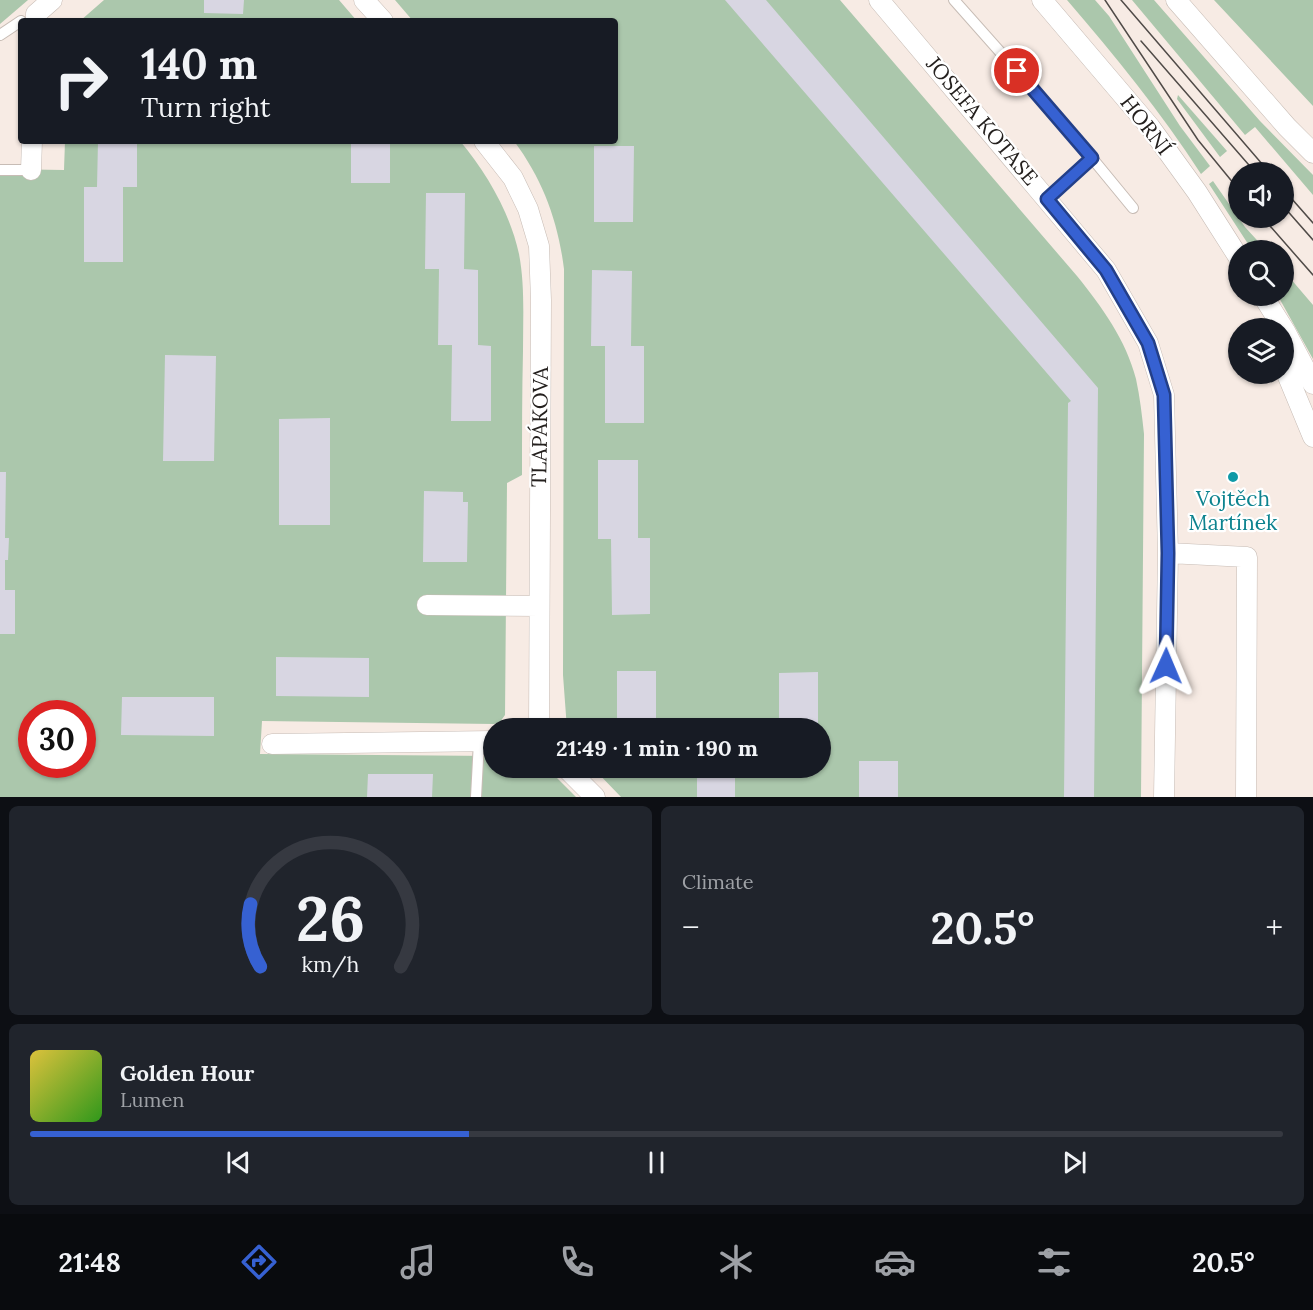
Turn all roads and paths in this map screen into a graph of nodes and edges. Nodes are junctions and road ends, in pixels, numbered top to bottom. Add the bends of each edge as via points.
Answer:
1 (52, 0) edge
2 (364, 0) edge
3 (879, 0) edge
4 (954, 0) edge
5 (1042, 0) edge
6 (1176, 0) edge
7 (30, 18) edge
8 (380, 18) edge
9 (18, 25) edge
10 (0, 35) edge
11 (32, 144) edge
12 (486, 144) edge
13 (1313, 153) edge
14 (1092, 158) junction
15 (0, 170) edge
16 (31, 170) joint
17 (1197, 192) junction
18 (1047, 199) junction
19 (1134, 208) dead end
20 (1228, 241) edge
21 (1228, 250) edge
22 (1269, 306) edge
23 (1291, 384) edge
24 (1313, 384) edge
25 (1313, 437) edge
26 (1168, 553) junction
27 (427, 605) dead end
28 (539, 606) junction
29 (539, 718) edge
30 (483, 741) edge
31 (272, 744) dead end
32 (483, 758) edge
33 (576, 778) edge
34 (476, 797) edge
35 (595, 797) edge
36 (1164, 797) edge
37 (1246, 797) edge

1 - 7 street
2 - 8 street
3 - 18 street, JOSEFA KOTASE
4 - 14 lane
5 - 17 street, HORNÍ via 1150,127
6 - 13 street
9 - 10 lane
11 - 16 street
12 - 28 street, TLAPÁKOVA via 513,178 539,246
14 - 18 lane
14 - 19 lane
15 - 16 lane
17 - 20 street, HORNÍ
17 - 21 street
18 - 26 street, JOSEFA KOTASE via 1106,270 1148,343 1164,395
22 - 24 street
23 - 25 street
26 - 36 street, JOSEFA KOTASE
26 - 37 street via 1247,557
27 - 28 street
28 - 29 street, TLAPÁKOVA
30 - 31 street
32 - 34 lane
33 - 35 street

